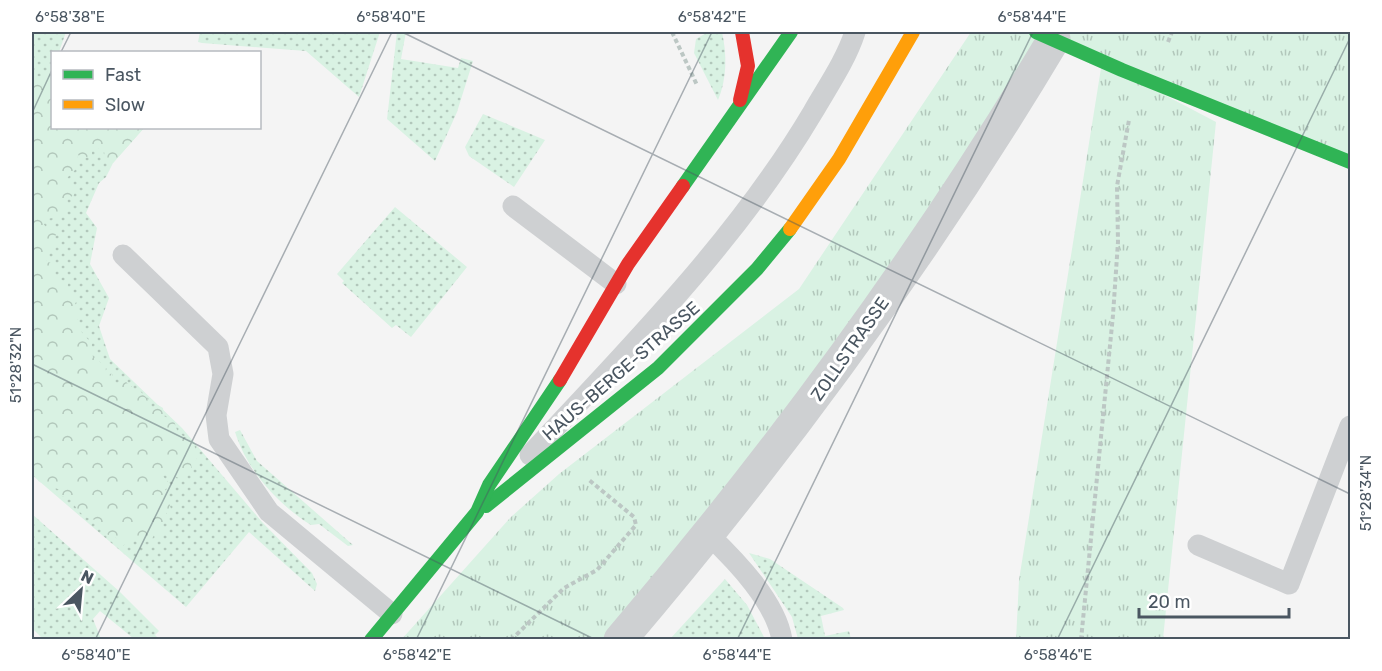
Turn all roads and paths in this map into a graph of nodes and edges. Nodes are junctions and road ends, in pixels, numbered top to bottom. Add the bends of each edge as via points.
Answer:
1 (742, 32) edge
2 (791, 32) edge
3 (855, 32) edge
4 (913, 32) edge
5 (1045, 35) edge
6 (1155, 84) junction
7 (735, 113) junction
8 (1350, 162) edge
9 (513, 206) dead end
10 (123, 255) dead end
11 (616, 284) junction
12 (1350, 426) edge
13 (588, 479) dead end
14 (477, 512) junction
15 (709, 535) junction
16 (1198, 544) dead end
17 (392, 614) junction
18 (371, 639) edge
19 (511, 639) edge
20 (620, 639) edge
21 (783, 639) edge
22 (1081, 639) edge

1 - 7 main road via 748,66
2 - 7 main road, HAUS-BERGE-STRASSE
3 - 14 lane via 846,56 804,127 745,212 658,317
4 - 14 main road, HAUS-BERGE-STRASSE via 839,159 757,269 658,368
5 - 6 main road
5 - 15 street, ZOLLSTRASSE via 999,128 865,329
6 - 8 main road
6 - 22 path via 1130,117 1117,186 1113,315
7 - 11 main road, HAUS-BERGE-STRASSE
9 - 11 lane
10 - 17 lane via 218,347 223,374 216,415 219,439 269,512
11 - 14 main road, HAUS-BERGE-STRASSE via 565,373 489,485
12 - 16 lane via 1289,584
13 - 19 path via 634,516 636,525 597,570 564,588
14 - 17 main road, HAUS-BERGE-STRASSE
15 - 20 street, ZOLLSTRASSE
15 - 21 lane via 738,564 780,624
17 - 18 main road, HAUS-BERGE-STRASSE

